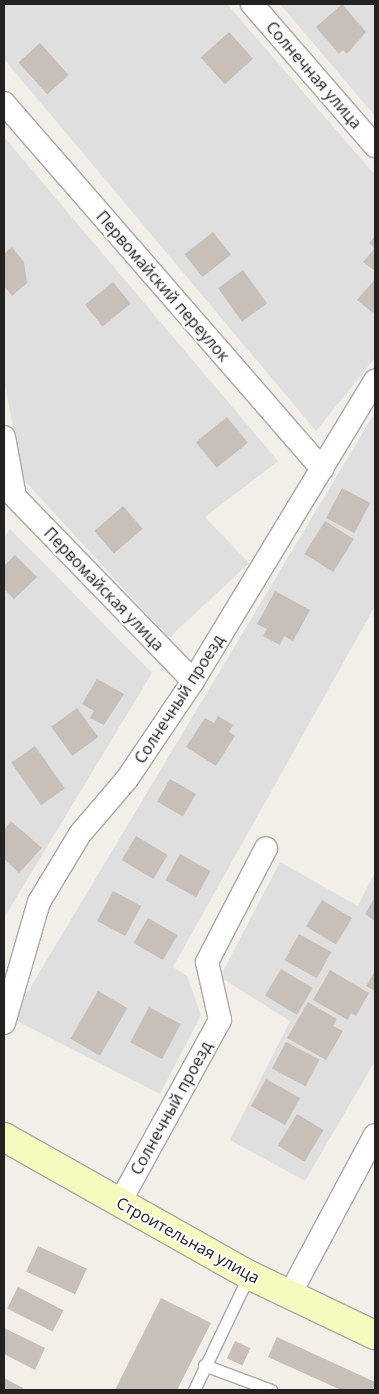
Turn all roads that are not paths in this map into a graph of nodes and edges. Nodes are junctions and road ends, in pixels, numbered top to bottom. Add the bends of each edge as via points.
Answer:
1 (252, 4) edge
2 (4, 103) edge
3 (375, 146) edge
4 (375, 381) edge
5 (4, 437) edge
6 (322, 470) junction
7 (9, 505) edge
8 (193, 681) junction
9 (266, 848) dead end
10 (4, 1024) edge
11 (375, 1135) edge
12 (4, 1137) edge
13 (120, 1202) junction
14 (249, 1275) junction
15 (290, 1294) junction
16 (375, 1334) edge
17 (204, 1365) junction
18 (194, 1390) edge
19 (271, 1390) edge

1 - 3 street, Солнечная улица
2 - 6 street, Первомайский переулок
4 - 6 street, Солнечный проезд
5 - 7 street, Первомайская улица
6 - 8 street, Солнечный проезд
7 - 8 street, Первомайская улица
8 - 10 street, Солнечный проезд via 127,779 80,834 39,902
9 - 13 street, Солнечный проезд via 207,962 220,1020
11 - 15 street
12 - 13 street, Строительная улица
13 - 14 street, Строительная улица
14 - 15 street, Строительная улица
14 - 17 lane
15 - 16 street, Строительная улица
17 - 18 lane
17 - 19 lane

